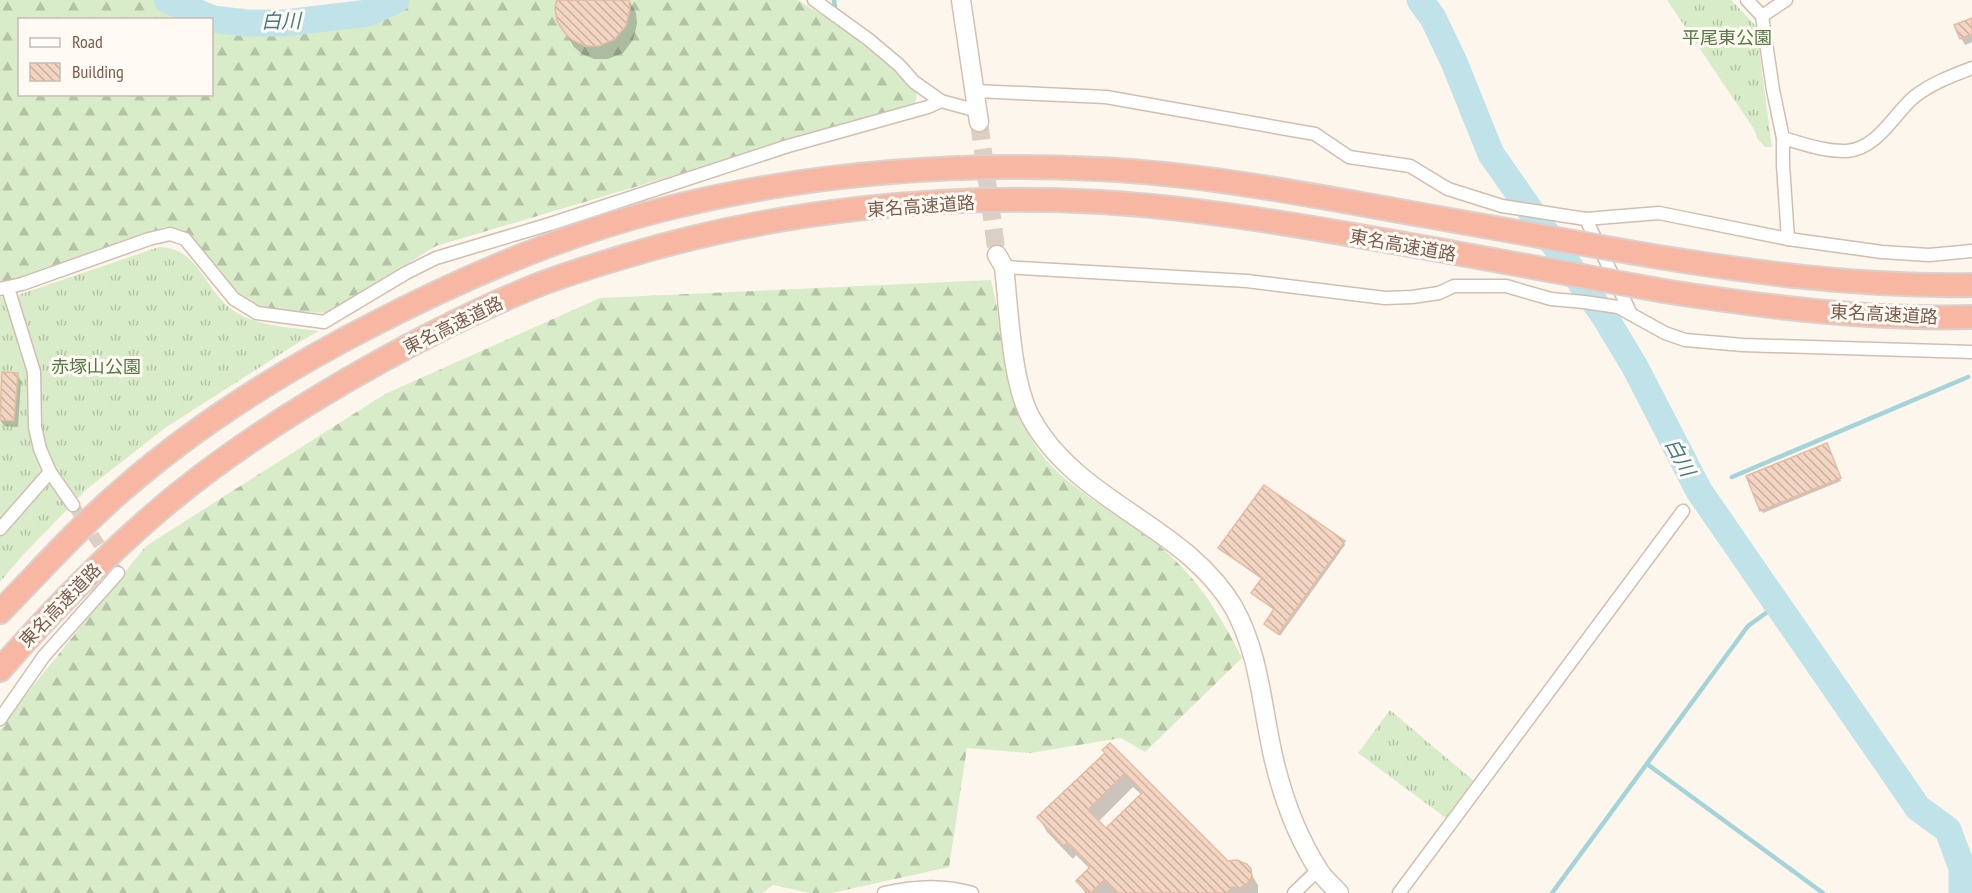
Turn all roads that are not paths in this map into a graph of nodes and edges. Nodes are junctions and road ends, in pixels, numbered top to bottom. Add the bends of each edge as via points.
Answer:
1 (814, 0) edge
2 (961, 0) edge
3 (1747, 0) edge
4 (1786, 0) edge
5 (1762, 16) junction
6 (1972, 68) edge
7 (975, 91) junction
8 (941, 101) junction
9 (978, 116) joint
10 (1783, 138) junction
11 (1586, 219) junction
12 (1788, 238) junction
13 (1972, 251) edge
14 (1001, 261) joint
15 (1972, 285) edge
16 (4, 288) edge
17 (1631, 314) junction
18 (1972, 317) edge
19 (1972, 352) edge
20 (50, 472) junction
21 (73, 505) tunnel mouth
22 (1683, 511) dead end
23 (0, 529) edge
24 (118, 573) dead end
25 (0, 612) edge
26 (0, 670) edge
27 (0, 719) edge
28 (1318, 870) junction
29 (884, 893) edge
30 (972, 893) edge
31 (1294, 893) edge
32 (1339, 893) edge
33 (1399, 893) edge

1 - 8 street via 856,29
2 - 7 street
3 - 5 street
4 - 5 street
5 - 10 street
6 - 10 street via 1926,88 1880,134 1848,151 1821,149
7 - 9 street
7 - 11 street via 1107,97 1315,134 1349,156 1410,166 1448,189 1503,206
8 - 9 street
8 - 16 street via 436,258 324,322 257,313 234,299 185,239 170,234
10 - 12 street
11 - 12 street via 1659,213
11 - 17 street
12 - 13 street via 1882,252 1929,255
14 - 17 street via 1247,281 1385,297 1412,297 1454,286 1506,286 1551,299 1618,307
14 - 28 street via 1016,365 1030,417 1051,447 1079,475 1189,555 1221,587 1245,632 1255,661 1274,761 1289,813
15 - 25 highway, 東名高速道路, bridge via 1810,278 1635,254 1265,188 1102,169 960,168 800,182 656,212 586,233 452,285 316,354 217,418 123,489
16 - 20 street via 34,372 35,427
17 - 19 street via 1685,340
18 - 26 highway, 東名高速道路, bridge via 1890,316 1731,302 1185,210 1100,202 965,202 882,207 741,227 666,244 530,288 378,362 301,407 160,509 40,624
20 - 21 street
20 - 23 street
22 - 33 street
24 - 27 street via 44,657
28 - 31 street
28 - 32 street
29 - 30 street via 934,886

